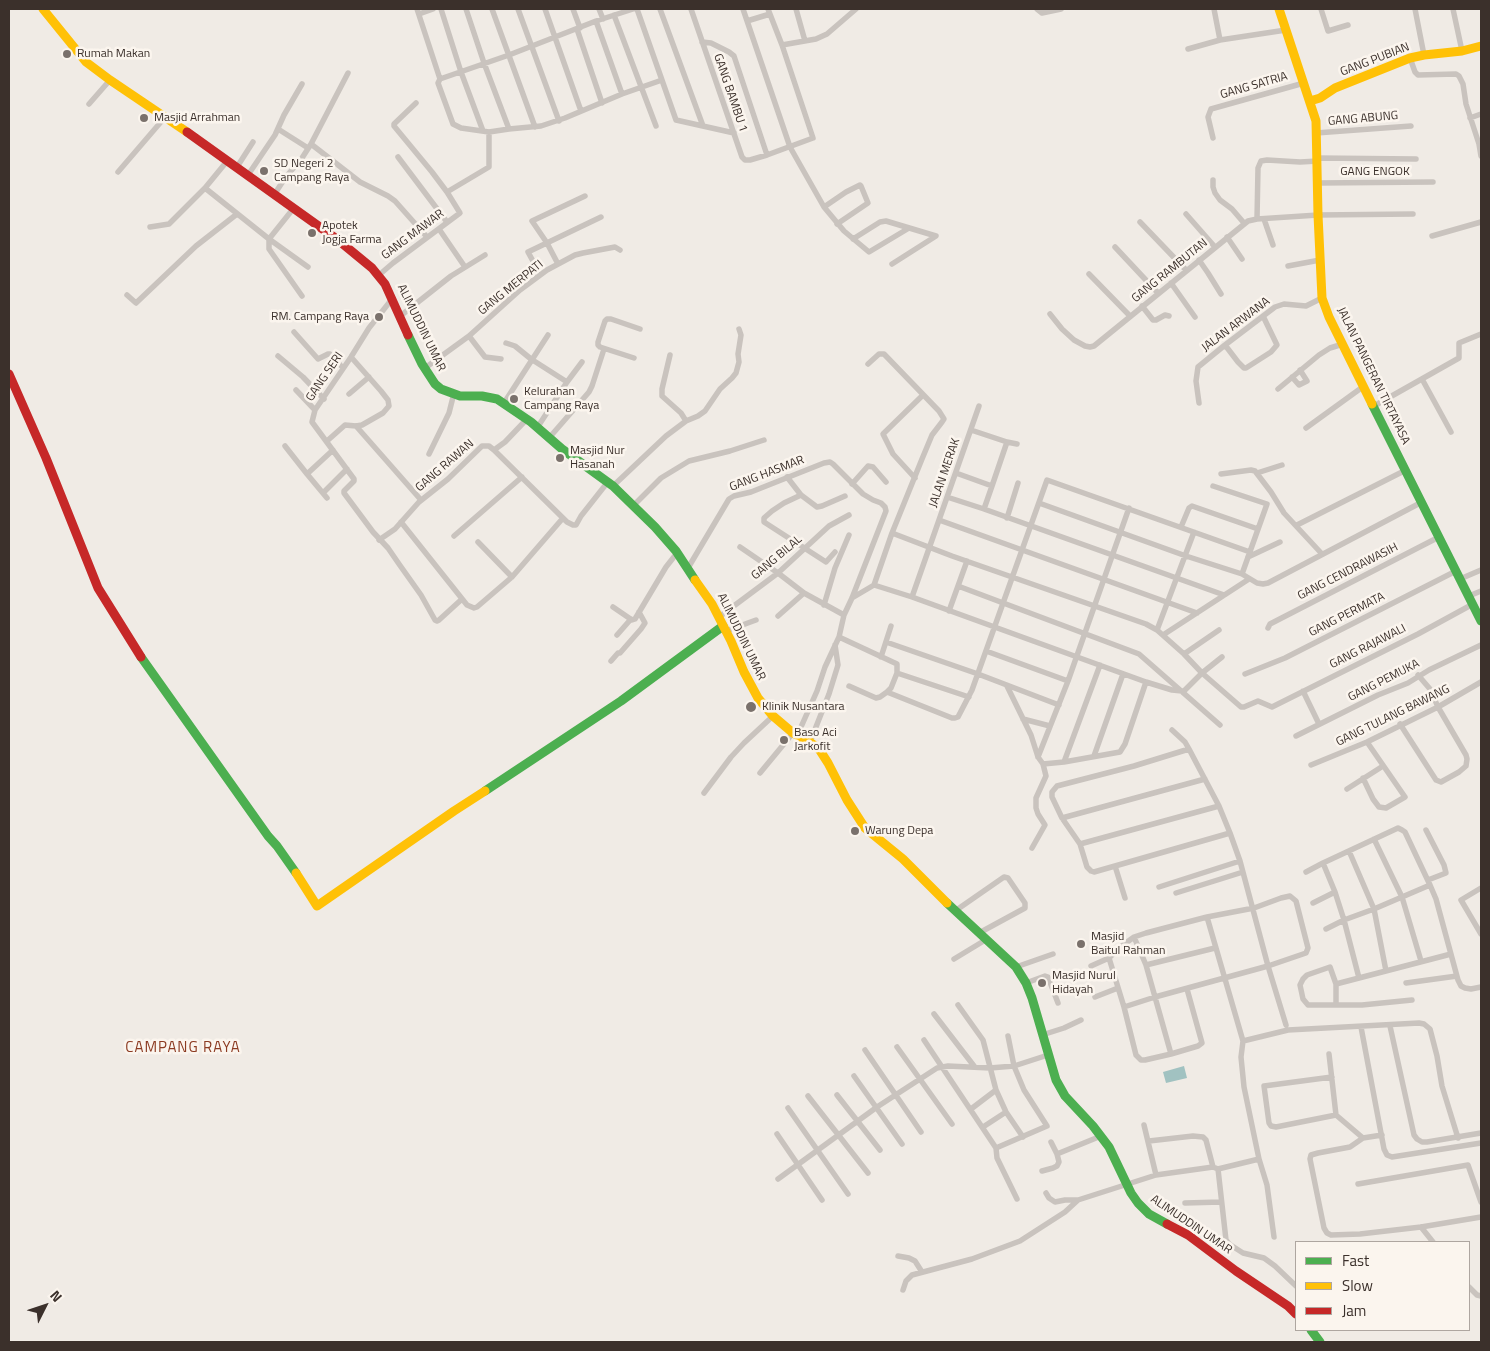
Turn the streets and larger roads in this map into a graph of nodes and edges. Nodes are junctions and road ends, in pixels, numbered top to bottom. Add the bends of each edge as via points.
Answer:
1 (43, 9) edge
2 (433, 9) edge
3 (441, 9) edge
4 (466, 9) edge
5 (492, 9) edge
6 (518, 9) edge
7 (544, 9) edge
8 (573, 9) edge
9 (599, 9) edge
10 (635, 9) edge
11 (660, 9) edge
12 (691, 9) edge
13 (743, 9) edge
14 (796, 9) edge
15 (856, 9) edge
16 (1059, 9) edge
17 (1214, 9) edge
18 (1280, 9) edge
19 (1322, 9) edge
20 (1417, 9) edge
21 (1453, 9) edge
22 (418, 11) edge
23 (769, 11) edge
24 (1040, 11) edge
25 (614, 15) junction
26 (603, 19) junction
27 (596, 21) junction
28 (747, 21) junction
29 (1348, 25) dead end
30 (579, 28) junction
31 (1286, 30) junction
32 (555, 37) junction
33 (1220, 40) junction
34 (805, 41) junction
35 (702, 42) junction
36 (782, 45) junction
37 (1481, 46) edge
38 (532, 47) junction
39 (1188, 49) dead end
40 (1462, 51) junction
41 (509, 55) junction
42 (1424, 55) junction
43 (1410, 58) junction
44 (484, 63) junction
45 (462, 72) junction
46 (348, 73) dead end
47 (440, 79) junction
48 (110, 80) junction
49 (662, 80) junction
50 (1304, 83) junction
51 (302, 84) dead end
52 (641, 87) junction
53 (622, 94) junction
54 (1310, 101) junction
55 (416, 103) dead end
56 (602, 103) junction
57 (89, 104) dead end
58 (581, 111) junction
59 (1481, 114) edge
60 (166, 116) junction
61 (1470, 118) junction
62 (559, 121) junction
63 (656, 126) dead end
64 (703, 126) junction
65 (1411, 126) dead end
66 (535, 127) junction
67 (509, 128) junction
68 (278, 130) junction
69 (486, 131) junction
70 (734, 133) junction
71 (1316, 133) junction
72 (1213, 138) dead end
73 (254, 142) dead end
74 (310, 146) junction
75 (790, 147) junction
76 (767, 155) junction
77 (1481, 156) edge
78 (398, 158) dead end
79 (1416, 159) dead end
80 (228, 160) junction
81 (1317, 160) junction
82 (237, 167) junction
83 (118, 172) dead end
84 (248, 175) junction
85 (1213, 180) dead end
86 (1433, 182) dead end
87 (1318, 183) junction
88 (205, 188) junction
89 (447, 192) junction
90 (274, 195) junction
91 (585, 196) dead end
92 (824, 207) junction
93 (293, 209) junction
94 (237, 214) junction
95 (1186, 214) dead end
96 (1413, 214) dead end
97 (1318, 215) junction
98 (600, 217) dead end
99 (1257, 219) junction
100 (1264, 219) junction
101 (447, 222) junction
102 (1140, 222) dead end
103 (1481, 222) edge
104 (1244, 223) junction
105 (837, 224) junction
106 (150, 227) dead end
107 (439, 228) junction
108 (909, 228) junction
109 (1432, 236) dead end
110 (427, 237) junction
111 (1227, 237) junction
112 (269, 239) junction
113 (853, 239) junction
114 (547, 243) junction
115 (1273, 245) dead end
116 (1115, 247) dead end
117 (1216, 247) junction
118 (620, 250) dead end
119 (485, 255) dead end
120 (1242, 259) dead end
121 (1199, 260) junction
122 (1320, 260) junction
123 (558, 264) junction
124 (892, 264) dead end
125 (1288, 266) dead end
126 (308, 267) dead end
127 (465, 267) junction
128 (1186, 270) junction
129 (540, 274) junction
130 (1089, 274) dead end
131 (379, 275) junction
132 (1171, 283) junction
133 (1158, 293) junction
134 (1221, 294) dead end
135 (127, 295) dead end
136 (302, 296) dead end
137 (1322, 298) junction
138 (392, 299) junction
139 (1142, 306) junction
140 (1050, 314) dead end
141 (1130, 316) junction
142 (1169, 316) dead end
143 (1263, 316) junction
144 (1194, 317) dead end
145 (399, 318) junction
146 (640, 329) dead end
147 (739, 329) dead end
148 (294, 332) dead end
149 (1481, 334) edge
150 (548, 335) dead end
151 (469, 336) junction
152 (506, 343) dead end
153 (1343, 344) junction
154 (1225, 345) junction
155 (604, 349) junction
156 (670, 355) dead end
157 (278, 356) dead end
158 (351, 357) junction
159 (634, 358) dead end
160 (500, 359) dead end
161 (531, 359) junction
162 (582, 362) dead end
163 (868, 364) dead end
164 (343, 368) junction
165 (425, 368) junction
166 (1300, 370) junction
167 (9, 374) edge
168 (369, 377) junction
169 (1292, 377) junction
170 (1422, 379) junction
171 (567, 382) junction
172 (1364, 386) junction
173 (1278, 389) dead end
174 (296, 390) dead end
175 (454, 393) junction
176 (349, 394) dead end
177 (923, 395) junction
178 (324, 399) junction
179 (504, 403) junction
180 (1199, 403) dead end
181 (979, 406) dead end
182 (1374, 406) junction
183 (315, 410) junction
184 (526, 420) junction
185 (686, 421) junction
186 (356, 426) junction
187 (537, 428) junction
188 (1306, 428) dead end
189 (971, 430) junction
190 (1451, 432) dead end
191 (550, 438) junction
192 (764, 440) dead end
193 (327, 442) junction
194 (1007, 442) junction
195 (1017, 444) dead end
196 (285, 446) dead end
197 (333, 450) junction
198 (494, 450) junction
199 (429, 454) dead end
200 (1282, 465) dead end
201 (347, 469) junction
202 (1406, 470) junction
203 (956, 473) junction
204 (1257, 473) junction
205 (306, 474) junction
206 (1222, 474) dead end
207 (522, 477) junction
208 (787, 477) junction
209 (915, 478) junction
210 (886, 482) dead end
211 (1018, 483) dead end
212 (610, 484) junction
213 (852, 484) junction
214 (992, 486) junction
215 (1213, 486) dead end
216 (802, 495) junction
217 (845, 496) dead end
218 (947, 497) junction
219 (421, 500) junction
220 (1422, 502) junction
221 (1039, 503) junction
222 (634, 505) junction
223 (1129, 508) junction
224 (984, 509) junction
225 (849, 515) dead end
226 (564, 518) junction
227 (1007, 518) junction
228 (939, 520) junction
229 (401, 522) junction
230 (1297, 526) junction
231 (1030, 527) junction
232 (1181, 527) junction
233 (1258, 529) junction
234 (1121, 532) junction
235 (1194, 532) junction
236 (892, 533) junction
237 (849, 535) dead end
238 (454, 536) dead end
239 (1439, 537) junction
240 (380, 540) junction
241 (478, 542) dead end
242 (1280, 542) dead end
243 (740, 548) dead end
244 (806, 548) junction
245 (930, 548) junction
246 (1022, 549) junction
247 (835, 552) dead end
248 (677, 553) junction
249 (1249, 554) junction
250 (1322, 554) junction
251 (1112, 556) junction
252 (1186, 556) junction
253 (967, 561) junction
254 (688, 568) junction
255 (1481, 570) edge
256 (778, 573) junction
257 (1242, 574) junction
258 (1458, 575) junction
259 (1012, 576) junction
260 (512, 577) junction
261 (1249, 578) junction
262 (1103, 579) junction
263 (1177, 579) junction
264 (874, 585) junction
265 (958, 586) junction
266 (1481, 590) edge
267 (804, 593) junction
268 (1224, 595) junction
269 (912, 597) junction
270 (852, 598) junction
271 (462, 599) junction
272 (1471, 600) junction
273 (1168, 603) junction
274 (1003, 604) junction
275 (824, 605) junction
276 (1095, 605) junction
277 (613, 606) dead end
278 (949, 611) junction
279 (640, 612) junction
280 (1197, 613) junction
281 (844, 615) junction
282 (778, 616) dead end
283 (631, 619) junction
284 (756, 620) dead end
285 (1481, 621) edge
286 (723, 625) junction
287 (891, 626) dead end
288 (994, 627) junction
289 (1268, 628) dead end
290 (1157, 630) junction
291 (1219, 630) dead end
292 (1084, 633) junction
293 (1163, 635) junction
294 (618, 636) dead end
295 (839, 637) junction
296 (886, 642) junction
297 (1481, 645) edge
298 (835, 646) junction
299 (986, 651) junction
300 (1184, 654) junction
301 (881, 656) junction
302 (1076, 656) junction
303 (1222, 657) dead end
304 (611, 661) dead end
305 (1100, 665) junction
306 (897, 673) junction
307 (1202, 673) junction
308 (978, 674) junction
309 (1123, 674) junction
310 (1245, 674) dead end
311 (1418, 675) junction
312 (1068, 680) junction
313 (1146, 682) junction
314 (1481, 682) edge
315 (849, 686) dead end
316 (1006, 686) junction
317 (1303, 691) junction
318 (887, 692) junction
319 (1182, 692) junction
320 (969, 696) junction
321 (1059, 704) junction
322 (1438, 707) junction
323 (773, 716) junction
324 (1023, 719) junction
325 (1319, 724) junction
326 (1400, 724) junction
327 (1220, 725) dead end
328 (1050, 726) junction
329 (1172, 730) dead end
330 (795, 734) junction
331 (1296, 736) dead end
332 (810, 742) junction
333 (1367, 742) junction
334 (1189, 749) junction
335 (1094, 756) junction
336 (1038, 757) junction
337 (1064, 762) junction
338 (1043, 764) junction
339 (1311, 765) dead end
340 (1383, 766) junction
341 (760, 773) dead end
342 (1363, 778) junction
343 (1205, 779) junction
344 (1347, 789) dead end
345 (704, 793) dead end
346 (1219, 806) junction
347 (1062, 818) junction
348 (1426, 830) dead end
349 (1230, 833) junction
350 (1374, 839) junction
351 (1080, 844) junction
352 (1032, 848) dead end
353 (1349, 851) junction
354 (1240, 861) junction
355 (1323, 863) junction
356 (1115, 866) junction
357 (1243, 872) junction
358 (1306, 872) dead end
359 (1429, 882) junction
360 (1159, 887) dead end
361 (1481, 888) edge
362 (1335, 892) junction
363 (1176, 893) dead end
364 (1402, 897) junction
365 (1125, 898) dead end
366 (1313, 903) dead end
367 (1254, 908) junction
368 (1374, 909) junction
369 (955, 912) junction
370 (1207, 917) junction
371 (1344, 920) junction
372 (1326, 929) dead end
373 (1481, 934) edge
374 (983, 936) junction
375 (1134, 937) junction
376 (1215, 948) junction
377 (1053, 954) dead end
378 (1451, 954) junction
379 (1109, 958) junction
380 (954, 959) dead end
381 (1421, 961) junction
382 (1146, 965) junction
383 (1091, 966) dead end
384 (1268, 966) junction
385 (1016, 967) junction
386 (1386, 971) junction
387 (1457, 976) junction
388 (1224, 978) junction
389 (1359, 978) junction
390 (1026, 982) junction
391 (1406, 983) dead end
392 (1336, 984) junction
393 (1481, 987) edge
394 (1118, 988) junction
395 (1188, 988) junction
396 (1096, 996) dead end
397 (1155, 997) junction
398 (1412, 1000) dead end
399 (1058, 1003) dead end
400 (958, 1005) dead end
401 (1336, 1005) junction
402 (1124, 1007) junction
403 (934, 1014) dead end
404 (1081, 1020) dead end
405 (1286, 1025) dead end
406 (1361, 1026) junction
407 (1390, 1026) junction
408 (1042, 1035) junction
409 (1008, 1036) dead end
410 (924, 1040) dead end
411 (1242, 1041) junction
412 (897, 1047) dead end
413 (865, 1050) dead end
414 (1171, 1054) junction
415 (1329, 1054) dead end
416 (1048, 1055) junction
417 (974, 1066) junction
418 (1014, 1066) junction
419 (942, 1067) junction
420 (990, 1068) junction
421 (854, 1076) dead end
422 (1332, 1076) junction
423 (921, 1080) junction
424 (996, 1090) junction
425 (896, 1094) junction
426 (837, 1095) dead end
427 (808, 1096) dead end
428 (877, 1107) junction
429 (788, 1108) dead end
430 (971, 1109) junction
431 (1006, 1112) junction
432 (1336, 1115) junction
433 (857, 1122) junction
434 (952, 1124) dead end
435 (1144, 1125) dead end
436 (983, 1127) junction
437 (922, 1132) dead end
438 (1481, 1133) edge
439 (776, 1134) dead end
440 (1382, 1135) junction
441 (838, 1136) junction
442 (1023, 1136) junction
443 (1101, 1136) junction
444 (1363, 1138) junction
445 (1458, 1138) junction
446 (1149, 1140) junction
447 (1051, 1142) dead end
448 (1481, 1143) edge
449 (902, 1144) dead end
450 (996, 1148) junction
451 (880, 1150) dead end
452 (818, 1152) junction
453 (1057, 1154) junction
454 (1259, 1160) junction
455 (799, 1165) junction
456 (1215, 1168) junction
457 (1042, 1171) dead end
458 (868, 1173) dead end
459 (1156, 1176) junction
460 (778, 1179) dead end
461 (1127, 1184) junction
462 (1358, 1184) dead end
463 (1046, 1193) dead end
464 (848, 1194) dead end
465 (1017, 1199) dead end
466 (822, 1200) dead end
467 (1078, 1200) junction
468 (1185, 1202) dead end
469 (1221, 1202) junction
470 (1481, 1202) edge
471 (1481, 1217) edge
472 (1422, 1227) junction
473 (1274, 1237) dead end
474 (1432, 1241) edge
475 (898, 1256) dead end
476 (922, 1272) junction
477 (1295, 1285) edge
478 (1470, 1288) edge
479 (903, 1290) dead end
480 (1481, 1296) edge
481 (1295, 1313) edge
482 (1312, 1331) edge
483 (1320, 1342) edge

1 - 48 street, ALIMUDDIN UMAR via 86,62
2 - 22 street
3 - 45 street
4 - 44 street
5 - 41 street
6 - 38 street
7 - 32 street
8 - 30 street
9 - 26 street
10 - 25 street
10 - 49 street
11 - 64 street
12 - 35 street, GANG BAMBU 1
13 - 28 street
14 - 34 street
15 - 34 street via 828,34
16 - 24 street
17 - 33 street
18 - 31 street, JALAN PANGERAN TIRTAYASA
19 - 29 street via 1328,31
20 - 42 street
21 - 40 street
22 - 47 street
23 - 28 street
23 - 36 street
25 - 26 street
25 - 52 street
26 - 27 street
27 - 30 street
27 - 53 street
28 - 75 street
30 - 32 street
30 - 56 street
31 - 33 street
31 - 50 street, JALAN PANGERAN TIRTAYASA
32 - 38 street
32 - 58 street
33 - 39 street
34 - 36 street
35 - 70 street, GANG BAMBU 1
35 - 76 street via 711,43 734,56
36 - 75 street via 813,136
37 - 40 street, GANG PUBIAN
38 - 41 street
38 - 62 street
40 - 42 street, GANG PUBIAN
41 - 44 street
41 - 66 street
42 - 43 street, GANG PUBIAN
43 - 54 street, GANG PUBIAN
43 - 61 street via 1418,75 1459,76
44 - 45 street
44 - 67 street
45 - 47 street
45 - 69 street
46 - 74 street
47 - 69 street via 438,83 453,124
48 - 57 street
48 - 60 street, ALIMUDDIN UMAR
49 - 52 street
49 - 64 street via 676,120
50 - 54 street, JALAN PANGERAN TIRTAYASA
50 - 72 street, GANG SATRIA via 1210,109 1208,117
51 - 68 street
52 - 53 street
52 - 63 street
53 - 56 street
54 - 71 street, JALAN PANGERAN TIRTAYASA
55 - 89 street via 394,126
56 - 58 street
58 - 62 street
59 - 61 street
60 - 80 street, ALIMUDDIN UMAR
60 - 83 street
61 - 77 street
62 - 66 street
64 - 70 street
65 - 71 street, GANG ABUNG
66 - 67 street
67 - 69 street
68 - 74 street
68 - 84 street
69 - 89 street via 489,167
70 - 76 street, GANG BAMBU 1 via 744,160
71 - 81 street, JALAN PANGERAN TIRTAYASA
73 - 82 street
74 - 90 street
74 - 110 street via 360,182 395,201
75 - 76 street
75 - 92 street
78 - 101 street
79 - 81 street
80 - 82 street, ALIMUDDIN UMAR
80 - 88 street
81 - 87 street, JALAN PANGERAN TIRTAYASA
81 - 99 street via 1261,161 1258,168
82 - 84 street, ALIMUDDIN UMAR
84 - 90 street, ALIMUDDIN UMAR
85 - 104 street via 1220,200
86 - 87 street, GANG ENGOK
87 - 97 street, JALAN PANGERAN TIRTAYASA
88 - 94 street
88 - 106 street via 169,224
89 - 101 street, GANG MAWAR via 460,212
90 - 93 street, ALIMUDDIN UMAR
91 - 114 street via 532,221
92 - 105 street
92 - 105 street via 862,186 868,204
93 - 112 street
93 - 131 street, ALIMUDDIN UMAR via 350,248
94 - 112 street
94 - 135 street via 196,246 136,303
95 - 117 street
96 - 97 street, GANG RAMBUTAN
97 - 100 street, GANG RAMBUTAN
97 - 122 street, JALAN PANGERAN TIRTAYASA
98 - 114 street
99 - 100 street, GANG RAMBUTAN
99 - 104 street, GANG RAMBUTAN
100 - 115 street
101 - 107 street, GANG MAWAR
102 - 128 street
103 - 109 street
104 - 111 street, GANG RAMBUTAN
105 - 113 street
107 - 110 street, GANG MAWAR
107 - 127 street
108 - 113 street via 883,222
108 - 113 street via 870,252
108 - 124 street via 936,236
110 - 131 street, GANG MAWAR
111 - 117 street, GANG RAMBUTAN
111 - 120 street
112 - 126 street
112 - 136 street via 268,249
114 - 123 street
114 - 129 street via 528,252
116 - 133 street
117 - 121 street, GANG RAMBUTAN
118 - 123 street, GANG MERPATI via 615,247 583,253
119 - 127 street
121 - 128 street, GANG RAMBUTAN
121 - 134 street
122 - 125 street
122 - 137 street, JALAN PANGERAN TIRTAYASA
123 - 129 street, GANG MERPATI
127 - 145 street
128 - 132 street, GANG RAMBUTAN
129 - 151 street, GANG MERPATI
130 - 141 street
131 - 138 street, ALIMUDDIN UMAR
132 - 133 street, GANG RAMBUTAN
132 - 144 street
133 - 139 street, GANG RAMBUTAN
137 - 143 street, JALAN ARWANA via 1306,306 1278,305
137 - 153 street, JALAN PANGERAN TIRTAYASA
138 - 145 street, ALIMUDDIN UMAR
138 - 158 street, GANG SERI
139 - 141 street, GANG RAMBUTAN
139 - 142 street via 1153,320
140 - 141 street, GANG RAMBUTAN via 1074,340 1090,347
143 - 154 street, JALAN ARWANA
143 - 154 street via 1277,345 1271,352 1244,368
145 - 165 street, ALIMUDDIN UMAR
146 - 155 street via 611,319 605,321 598,342
147 - 185 street via 736,373 705,411
148 - 164 street via 318,359 328,354
149 - 170 street via 1459,344 1459,358
150 - 161 street
151 - 160 street via 485,357
151 - 165 street, GANG MERPATI
152 - 161 street
153 - 166 street via 1330,348
153 - 172 street, JALAN PANGERAN TIRTAYASA
154 - 180 street, JALAN ARWANA via 1198,367
155 - 159 street
155 - 191 street via 589,392
156 - 185 street via 662,396
157 - 178 street
158 - 164 street, GANG SERI
158 - 168 street
161 - 171 street
161 - 179 street
162 - 171 street
163 - 177 street via 879,354 884,354
164 - 178 street, GANG SERI
165 - 175 street, ALIMUDDIN UMAR via 434,384
166 - 169 street
166 - 169 street via 1307,381 1299,385
167 - 286 street via 98,588 146,665 317,906 454,810 621,701
168 - 176 street
168 - 186 street via 388,400 389,406 383,413
169 - 173 street
170 - 182 street
170 - 190 street
171 - 187 street
172 - 182 street, JALAN PANGERAN TIRTAYASA
172 - 188 street
174 - 183 street
175 - 179 street, ALIMUDDIN UMAR via 482,396
175 - 199 street via 450,412
177 - 209 street via 944,418 932,435
177 - 209 street via 883,434 894,454
178 - 183 street, GANG SERI
179 - 184 street, ALIMUDDIN UMAR
181 - 189 street, JALAN MERAK
182 - 202 street, JALAN PANGERAN TIRTAYASA
183 - 193 street, GANG SERI via 312,422
184 - 187 street, ALIMUDDIN UMAR
184 - 198 street, GANG RAWAN
185 - 212 street
186 - 193 street via 345,425
186 - 219 street
187 - 191 street, ALIMUDDIN UMAR
189 - 194 street
189 - 203 street, JALAN MERAK
191 - 212 street, ALIMUDDIN UMAR
192 - 222 street via 689,461 661,478
193 - 197 street, GANG SERI
194 - 195 street
194 - 214 street
196 - 205 street
197 - 201 street, GANG SERI
197 - 205 street
198 - 207 street
198 - 219 street, GANG RAWAN via 482,446
200 - 204 street
201 - 205 street via 325,495
201 - 240 street via 354,481 344,493
202 - 220 street, JALAN PANGERAN TIRTAYASA
202 - 230 street
203 - 214 street
203 - 218 street, JALAN MERAK
204 - 206 street via 1251,470
204 - 230 street via 1284,513
207 - 226 street
207 - 238 street
208 - 213 street, GANG HASMAR via 830,462
208 - 216 street
208 - 254 street, GANG HASMAR via 729,499
209 - 236 street
210 - 213 street via 868,466
211 - 227 street
212 - 222 street, ALIMUDDIN UMAR
212 - 226 street via 576,525
213 - 270 street via 886,508
214 - 224 street
215 - 233 street via 1267,504
216 - 217 street via 817,507
216 - 244 street via 772,510 763,520
218 - 224 street
218 - 228 street, JALAN MERAK
219 - 229 street, GANG RAWAN
220 - 239 street, JALAN PANGERAN TIRTAYASA
220 - 250 street
221 - 223 street via 1048,480
221 - 231 street
221 - 234 street
222 - 248 street, ALIMUDDIN UMAR
223 - 232 street
223 - 234 street
224 - 227 street
225 - 244 street, GANG BILAL via 829,526
226 - 260 street
227 - 231 street
228 - 245 street, JALAN MERAK
228 - 246 street
229 - 240 street, GANG RAWAN
229 - 271 street
230 - 250 street
231 - 246 street
231 - 251 street
232 - 233 street via 1192,506
232 - 235 street
233 - 249 street
234 - 251 street
234 - 252 street
235 - 249 street
235 - 252 street
236 - 245 street
236 - 264 street
237 - 275 street
239 - 258 street, JALAN PANGERAN TIRTAYASA
239 - 289 street, GANG CENDRAWASIH via 1270,624
240 - 271 street via 414,584 435,620
241 - 260 street
242 - 249 street
243 - 256 street
244 - 247 street via 826,562
244 - 256 street, GANG BILAL
245 - 253 street
245 - 269 street, JALAN MERAK
246 - 259 street
246 - 262 street
248 - 254 street, ALIMUDDIN UMAR
248 - 279 street
249 - 257 street
250 - 261 street via 1268,583 1257,583
251 - 262 street
251 - 263 street
252 - 257 street
252 - 263 street
253 - 259 street
253 - 265 street
254 - 286 street, ALIMUDDIN UMAR
255 - 258 street, GANG PERMATA
256 - 267 street
256 - 286 street, GANG BILAL
257 - 261 street
258 - 272 street, JALAN PANGERAN TIRTAYASA
258 - 310 street, GANG PERMATA
259 - 274 street
259 - 276 street
260 - 271 street via 475,608
261 - 268 street
262 - 273 street
262 - 276 street
263 - 268 street
263 - 273 street
264 - 269 street
264 - 270 street
265 - 274 street
265 - 278 street
266 - 272 street, GANG RAJAWALI
267 - 275 street
267 - 282 street
268 - 280 street
269 - 278 street
270 - 281 street
272 - 285 street, JALAN PANGERAN TIRTAYASA
272 - 317 street, GANG RAJAWALI via 1418,634
273 - 280 street
273 - 290 street
274 - 288 street
274 - 292 street
275 - 281 street
276 - 290 street
276 - 292 street
277 - 283 street
278 - 288 street
279 - 283 street
279 - 304 street via 645,622
280 - 293 street
281 - 295 street
283 - 294 street
284 - 286 street
286 - 323 street, ALIMUDDIN UMAR via 753,689
287 - 296 street
288 - 299 street
288 - 302 street
290 - 293 street
291 - 300 street
292 - 302 street
292 - 319 street via 1139,654
293 - 300 street
295 - 298 street
295 - 301 street
296 - 301 street
296 - 308 street
297 - 311 street, GANG PEMUKA
298 - 330 street via 817,692
298 - 332 street via 838,665
299 - 308 street
299 - 312 street
300 - 307 street
301 - 306 street via 897,663
302 - 305 street
302 - 312 street
303 - 307 street
305 - 309 street
305 - 337 street
306 - 318 street
306 - 320 street
307 - 317 street, GANG RAJAWALI via 1244,707 1258,701 1272,707
307 - 319 street
308 - 316 street
308 - 320 street
309 - 313 street
309 - 335 street
311 - 322 street via 1430,689
311 - 325 street, GANG PEMUKA via 1408,683
312 - 321 street
313 - 319 street
313 - 335 street via 1123,748 1120,752
314 - 322 street, GANG TULANG BAWANG
315 - 318 street via 876,698
316 - 321 street
316 - 324 street
317 - 325 street
318 - 320 street via 955,718
319 - 327 street
321 - 328 street
322 - 326 street, GANG TULANG BAWANG
322 - 326 street via 1467,759 1466,766 1441,782 1432,775
323 - 330 street, ALIMUDDIN UMAR
323 - 345 street via 731,757
324 - 328 street
324 - 336 street
325 - 331 street, GANG PEMUKA
326 - 333 street, GANG TULANG BAWANG
328 - 336 street
329 - 334 street
330 - 332 street, ALIMUDDIN UMAR
330 - 341 street
332 - 369 street, ALIMUDDIN UMAR via 828,763 865,828 902,859
333 - 339 street, GANG TULANG BAWANG
333 - 340 street
334 - 343 street
334 - 347 street via 1057,786 1052,797
335 - 337 street
336 - 338 street
337 - 338 street
338 - 352 street via 1046,776 1036,798 1036,808 1046,825
340 - 342 street
340 - 342 street via 1405,797 1386,808 1379,807
342 - 344 street
343 - 346 street
343 - 347 street
346 - 349 street
346 - 351 street
347 - 351 street
348 - 359 street via 1446,872
349 - 354 street
349 - 356 street
350 - 353 street
350 - 359 street via 1398,828 1402,830
350 - 364 street
351 - 356 street via 1091,871
353 - 355 street
353 - 368 street
354 - 357 street
354 - 360 street
355 - 358 street
355 - 362 street
356 - 365 street
357 - 363 street
357 - 367 street
359 - 364 street
359 - 378 street
361 - 373 street via 1461,900
362 - 366 street
362 - 371 street
364 - 368 street
364 - 381 street
367 - 370 street
367 - 384 street
367 - 384 street via 1281,898 1293,898 1308,948 1306,953
368 - 371 street
368 - 386 street
369 - 374 street, ALIMUDDIN UMAR
369 - 374 street via 1008,878 1026,906
370 - 375 street
370 - 376 street
371 - 372 street
371 - 389 street
374 - 380 street
374 - 385 street, ALIMUDDIN UMAR
375 - 379 street
375 - 382 street
376 - 382 street
376 - 388 street
377 - 385 street
378 - 381 street
378 - 387 street
379 - 383 street
379 - 394 street
381 - 386 street
382 - 397 street
384 - 388 street
384 - 405 street
385 - 390 street, ALIMUDDIN UMAR
386 - 389 street
387 - 391 street
387 - 393 street via 1465,988
388 - 395 street
388 - 411 street
389 - 392 street
390 - 399 street via 1048,977
390 - 408 street, ALIMUDDIN UMAR
392 - 401 street
392 - 401 street via 1330,967 1307,976 1300,985 1308,1004
394 - 396 street
394 - 402 street
395 - 397 street
395 - 414 street via 1202,1043
397 - 402 street
397 - 414 street
398 - 401 street
400 - 420 street via 983,1040
402 - 414 street via 1136,1055 1146,1060
403 - 417 street
404 - 408 street
406 - 407 street
406 - 411 street via 1288,1030
406 - 440 street
407 - 445 street via 1419,1023 1430,1030
407 - 445 street via 1414,1135 1422,1142
408 - 416 street, ALIMUDDIN UMAR
409 - 418 street
410 - 419 street
411 - 454 street via 1244,1087
412 - 423 street
413 - 425 street
415 - 422 street
416 - 418 street
416 - 443 street, ALIMUDDIN UMAR via 1056,1080 1066,1096
417 - 419 street
417 - 420 street
418 - 420 street
418 - 442 street via 1024,1090 1047,1126
419 - 423 street
419 - 430 street
420 - 424 street
421 - 428 street
422 - 432 street
422 - 432 street via 1264,1086 1267,1118 1268,1123 1276,1127
423 - 425 street
423 - 434 street
424 - 430 street
424 - 431 street
425 - 428 street
425 - 437 street
426 - 433 street
427 - 441 street
428 - 433 street
428 - 449 street
429 - 452 street
430 - 436 street
431 - 436 street
431 - 442 street
432 - 444 street
433 - 441 street
433 - 451 street
435 - 446 street
436 - 450 street
438 - 445 street
439 - 455 street
440 - 444 street
440 - 448 street via 1385,1152 1392,1158
441 - 452 street
441 - 458 street
442 - 450 street
443 - 453 street
443 - 461 street, ALIMUDDIN UMAR
444 - 472 street via 1350,1147 1311,1155 1327,1233 1360,1234
446 - 456 street via 1203,1137
446 - 459 street
447 - 453 street
450 - 465 street via 997,1158
452 - 455 street
452 - 464 street
453 - 457 street via 1058,1165
454 - 456 street
454 - 473 street via 1267,1185
455 - 460 street
455 - 466 street
456 - 459 street
456 - 469 street
459 - 461 street
461 - 467 street
461 - 481 street, ALIMUDDIN UMAR via 1149,1214 1188,1235
462 - 470 street via 1468,1165
463 - 467 street via 1055,1202
467 - 476 street via 1020,1241 972,1259
468 - 469 street
469 - 477 street via 1229,1244 1243,1253 1264,1258
471 - 472 street
472 - 474 street
475 - 476 street via 915,1261
476 - 479 street via 908,1278
478 - 480 street
482 - 483 street

